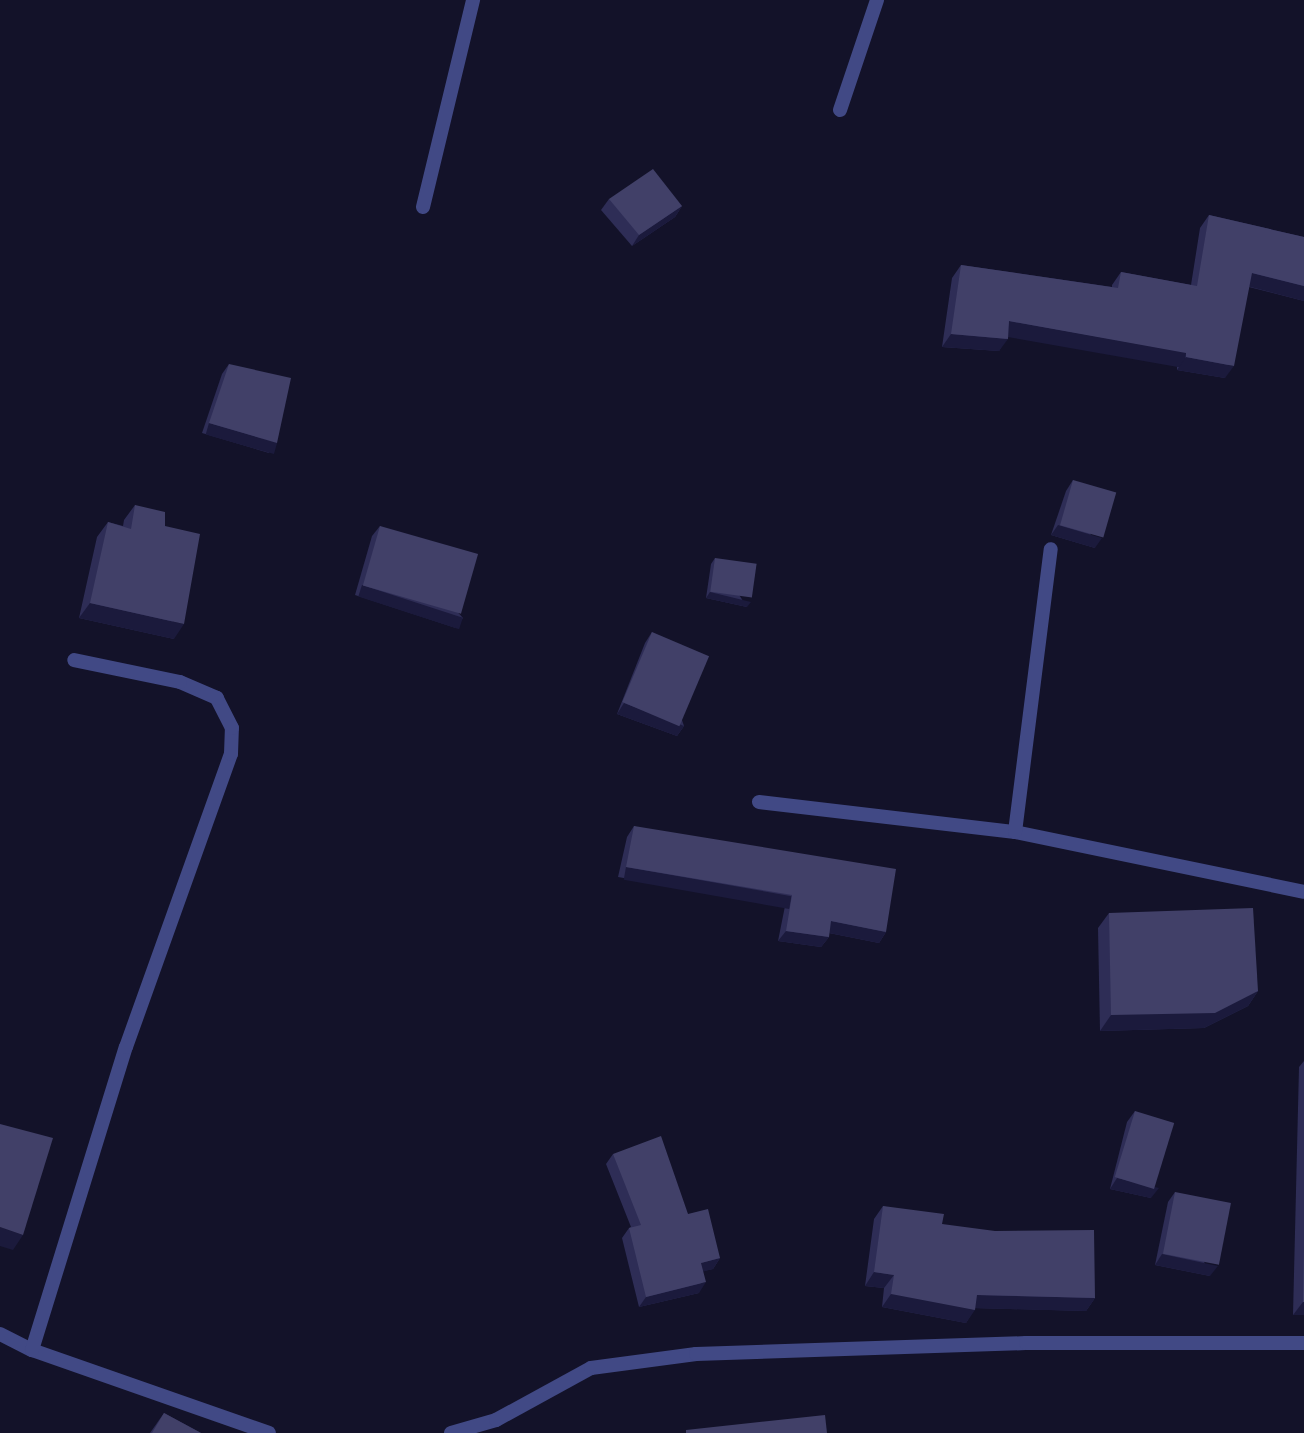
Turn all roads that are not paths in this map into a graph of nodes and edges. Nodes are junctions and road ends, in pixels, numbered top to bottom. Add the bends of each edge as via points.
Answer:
1 (473, 0) edge
2 (877, 0) edge
3 (840, 110) dead end
4 (423, 207) dead end
5 (1051, 548) dead end
6 (74, 660) dead end
7 (759, 802) dead end
8 (1015, 832) junction
9 (1304, 892) edge
10 (0, 1334) edge
11 (1304, 1343) edge
12 (32, 1350) junction
13 (269, 1433) edge
14 (451, 1433) edge

1 - 4 street
2 - 3 street
5 - 8 street
6 - 12 street via 180,682 217,698 232,728 230,754 126,1046
7 - 8 street
8 - 9 street
10 - 12 street
11 - 14 street via 1026,1343 696,1354 591,1368 496,1420
12 - 13 street

